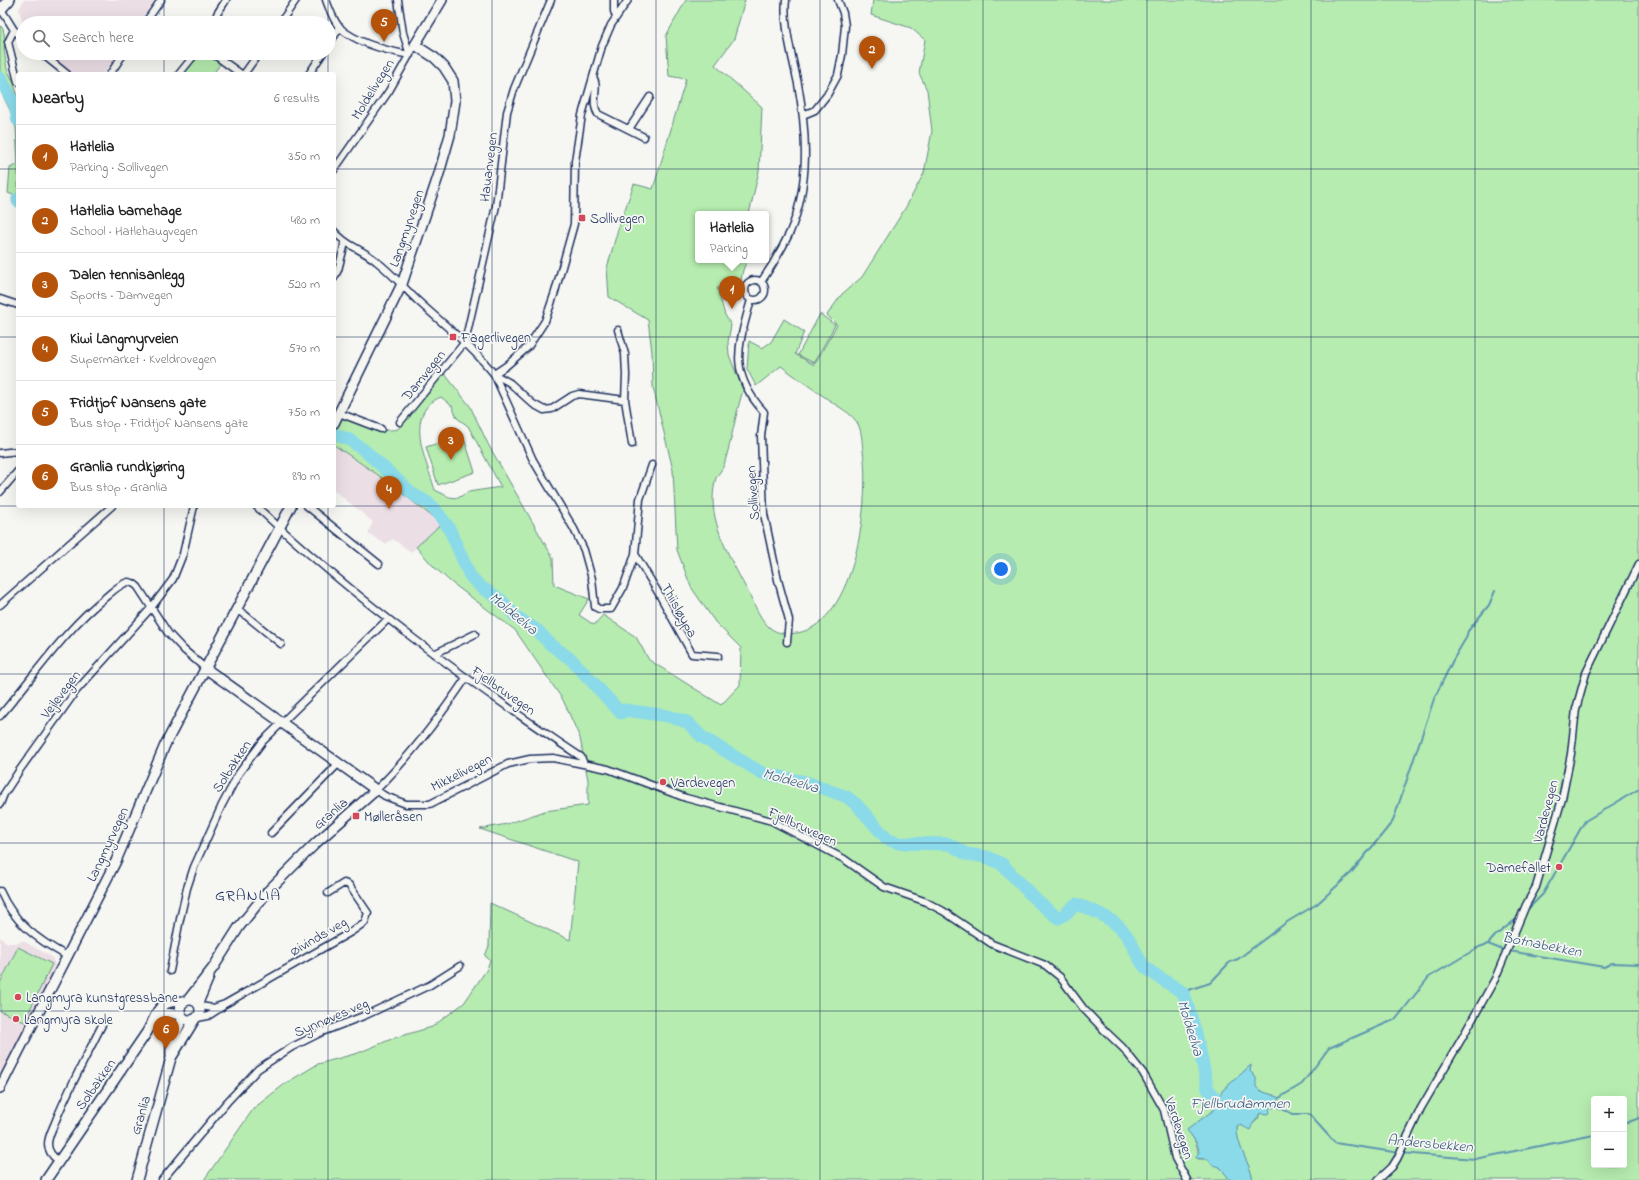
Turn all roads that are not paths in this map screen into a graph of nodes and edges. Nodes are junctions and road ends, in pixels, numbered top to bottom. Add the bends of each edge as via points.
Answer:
1 (9, 0) edge
2 (161, 0) edge
3 (226, 0) edge
4 (296, 0) edge
5 (326, 0) edge
6 (398, 0) edge
7 (442, 0) edge
8 (550, 0) edge
9 (614, 0) edge
10 (628, 0) edge
11 (786, 0) edge
12 (838, 0) edge
13 (1, 9) edge
14 (216, 14) dead end
15 (150, 16) edge
16 (285, 16) edge
17 (334, 16) edge
18 (616, 17) junction
19 (336, 19) edge
20 (340, 27) junction
21 (14, 30) joint
22 (336, 33) edge
23 (415, 45) junction
24 (410, 55) junction
25 (50, 60) edge
26 (119, 60) edge
27 (190, 60) edge
28 (222, 60) edge
29 (254, 60) edge
30 (318, 60) edge
31 (65, 72) edge
32 (111, 72) edge
33 (181, 72) edge
34 (238, 72) edge
35 (245, 72) edge
36 (310, 72) edge
37 (16, 74) edge
38 (593, 77) junction
39 (650, 97) dead end
40 (803, 115) junction
41 (629, 129) junction
42 (644, 137) dead end
43 (336, 167) edge
44 (336, 233) edge
45 (345, 243) junction
46 (336, 274) edge
47 (762, 282) junction
48 (402, 284) junction
49 (0, 299) edge
50 (751, 300) junction
51 (16, 304) edge
52 (618, 330) dead end
53 (465, 342) junction
54 (494, 374) junction
55 (625, 400) junction
56 (337, 418) edge
57 (400, 422) dead end
58 (381, 429) dead end
59 (632, 444) dead end
60 (16, 451) edge
61 (0, 453) edge
62 (652, 465) dead end
63 (16, 473) edge
64 (0, 492) edge
65 (110, 508) edge
66 (194, 508) edge
67 (258, 508) edge
68 (290, 508) edge
69 (309, 508) edge
70 (279, 527) junction
71 (635, 554) junction
72 (379, 564) dead end
73 (1639, 564) edge
74 (0, 605) edge
75 (151, 608) junction
76 (236, 610) junction
77 (388, 619) junction
78 (475, 634) dead end
79 (787, 642) dead end
80 (281, 644) dead end
81 (434, 654) junction
82 (718, 656) dead end
83 (205, 668) junction
84 (466, 678) junction
85 (0, 716) edge
86 (282, 723) junction
87 (339, 763) junction
88 (584, 764) junction
89 (376, 790) junction
90 (0, 804) edge
91 (271, 833) dead end
92 (0, 892) edge
93 (328, 893) dead end
94 (67, 956) junction
95 (460, 966) dead end
96 (213, 968) junction
97 (170, 971) dead end
98 (186, 1001) junction
99 (199, 1004) junction
100 (225, 1004) junction
101 (182, 1016) junction
102 (196, 1019) junction
103 (153, 1023) junction
104 (102, 1026) dead end
105 (1102, 1029) joint
106 (171, 1058) junction
107 (0, 1088) edge
108 (59, 1161) junction
109 (46, 1180) edge
110 (137, 1180) edge
111 (162, 1180) edge
112 (1187, 1180) edge
113 (1378, 1180) edge

1 - 13 main road
2 - 15 street
3 - 14 street
4 - 16 street
5 - 17 street
6 - 24 street via 403,34
7 - 23 main road, Moldelivegen
8 - 53 street, Hauanvegen via 507,112 496,206
9 - 18 street
10 - 18 street
11 - 40 street via 789,38
12 - 40 street via 845,26 838,75 815,110
13 - 21 street
18 - 38 street via 602,46
19 - 20 street
20 - 22 street
20 - 24 street via 376,47
21 - 37 street via 8,42
23 - 24 street, Moldelivegen
23 - 48 main road, Langmyrvegen via 435,58 448,71 453,81 455,101 448,146
24 - 43 street, Moldelivegen via 383,101
25 - 31 street
26 - 32 street
27 - 33 street
28 - 34 street
29 - 35 street
30 - 36 street
38 - 41 street via 596,84 594,105 598,114
38 - 54 street via 577,143 574,224 555,292 545,321 528,347
39 - 41 street
40 - 47 street via 805,173 800,200 785,243
41 - 42 street
44 - 45 street
45 - 46 street
45 - 48 street via 371,256
47 - 50 street via 766,290 764,296
47 - 50 street, Sollivegen via 752,280 746,286 746,296
48 - 53 street via 416,300
48 - 56 main road, Langmyrvegen
49 - 51 street
50 - 79 street, Sollivegen via 742,332 739,369 753,400 764,412 761,436 764,514 789,620
52 - 55 street via 625,361
53 - 54 street
53 - 57 street, Damvegen
54 - 55 street via 510,383 532,404 544,410 552,409 572,396 580,394
54 - 71 street via 533,460 584,550 592,579 595,607 611,609 624,588
55 - 59 street
56 - 58 street
60 - 61 street
62 - 71 street via 640,499
63 - 64 street
65 - 74 street
66 - 75 street, Vejlevegen via 183,554 174,579
67 - 70 street, Fjellbruvegen
68 - 70 main road, Langmyrvegen
69 - 72 street
70 - 76 main road, Langmyrvegen
70 - 77 street, Fjellbruvegen
71 - 82 street, Thiisløypa via 692,654
73 - 113 street, Vardevegen via 1586,673 1576,708 1572,754 1558,817 1536,887 1495,979 1421,1108 1401,1152 1392,1167
75 - 83 street, Mikkelivegen via 176,642
75 - 85 street, Mikkelivegen via 135,584 126,583 118,587 69,630
75 - 90 street, Vejlevegen via 76,691 10,783
76 - 80 street
76 - 83 main road, Langmyrvegen
77 - 81 street, Fjellbruvegen
77 - 86 street, Solbakken
78 - 81 street
81 - 84 street, Fjellbruvegen
83 - 86 main road, Mikkelivegen
83 - 94 main road, Langmyrvegen via 156,763 116,861
84 - 88 street, Fjellbruvegen via 581,757
84 - 89 street, Granlia via 419,743
86 - 87 main road, Mikkelivegen
86 - 97 street, Solbakken via 263,741 246,763 204,843 187,888
87 - 89 main road, Mikkelivegen
87 - 91 street
88 - 89 street, Mikkelivegen via 553,758 530,759 508,764 430,804 406,804
88 - 105 street, Fjellbruvegen via 608,769 686,798 772,821 812,841 844,859 884,887 924,901 992,944 1045,965 1060,977
89 - 96 main road, Granlia via 311,848 268,891 239,927
92 - 94 street via 11,912 25,928 42,942
93 - 100 street, Øivinds veg via 344,883 349,885 368,913 365,922
94 - 107 main road, Langmyrvegen
95 - 111 street, Synnøves veg via 430,985 292,1047 258,1070 227,1102
96 - 98 main road, Granlia
96 - 99 main road, Granlia
98 - 99 main road via 191,1000
98 - 101 main road, Granlia via 180,1008
98 - 103 main road, Solbakken via 164,1004 157,1011
99 - 100 street, Øivinds veg via 210,1008
99 - 102 main road, Granlia via 200,1012
100 - 102 street, Øivinds veg via 208,1016
101 - 102 main road via 189,1020
101 - 103 main road, Solbakken via 167,1013
101 - 106 main road, Granlia via 171,1050
102 - 106 main road, Granlia
103 - 108 main road, Solbakken
104 - 108 street, Solbakken via 66,1095 50,1134 48,1147
105 - 112 street, Vardevegen via 1138,1065 1155,1092 1164,1110 1175,1158
106 - 110 main road, Granlia
108 - 109 main road, Solbakken

